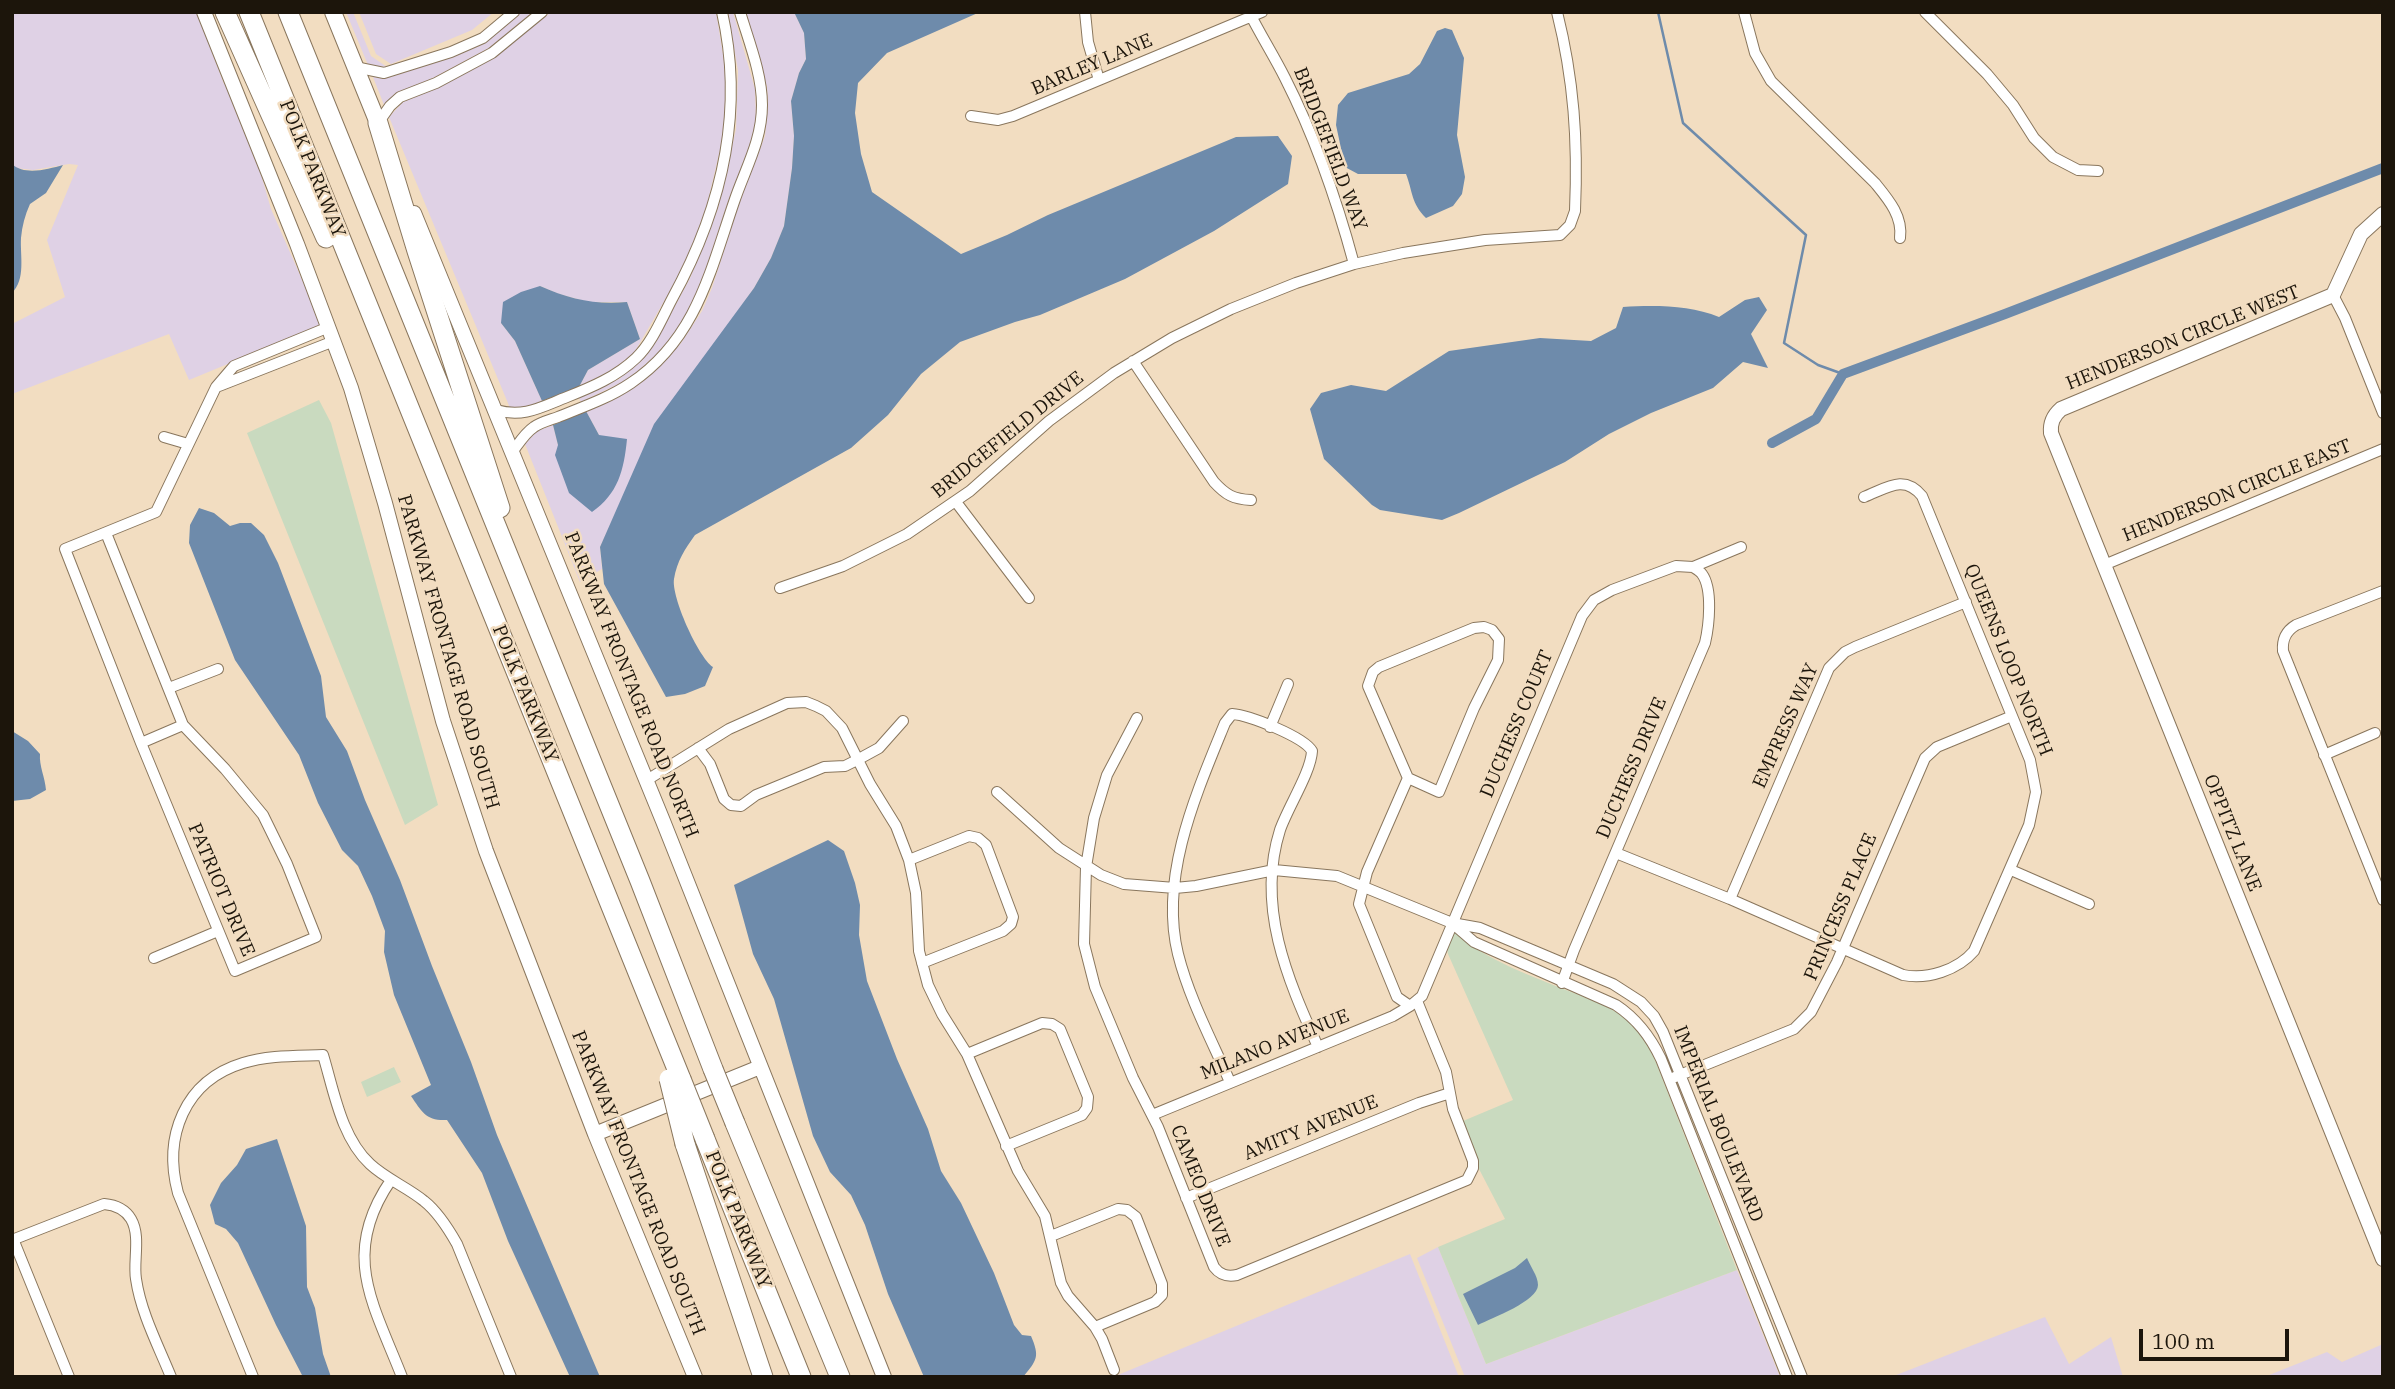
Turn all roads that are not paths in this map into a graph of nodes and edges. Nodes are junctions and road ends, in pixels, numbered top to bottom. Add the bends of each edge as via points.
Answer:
1 (204, 12) edge
2 (225, 12) edge
3 (249, 12) edge
4 (288, 12) edge
5 (333, 12) edge
6 (514, 12) edge
7 (542, 12) edge
8 (722, 12) edge
9 (740, 12) edge
10 (1085, 12) edge
11 (1557, 12) edge
12 (1744, 12) edge
13 (1924, 12) edge
14 (1254, 14) edge
15 (355, 67) junction
16 (1100, 80) junction
17 (971, 116) dead end
18 (378, 123) junction
19 (2098, 171) dead end
20 (2380, 216) edge
21 (1900, 238) dead end
22 (1354, 264) junction
23 (2333, 295) junction
24 (332, 334) junction
25 (1133, 361) junction
26 (496, 410) junction
27 (2383, 413) edge
28 (2052, 421) joint
29 (164, 437) dead end
30 (188, 444) junction
31 (2383, 449) edge
32 (513, 451) junction
33 (435, 475) junction
34 (1864, 497) dead end
35 (1251, 500) dead end
36 (956, 502) junction
37 (106, 533) junction
38 (1741, 547) dead end
39 (2104, 565) junction
40 (1693, 567) junction
41 (780, 588) dead end
42 (2383, 591) edge
43 (1029, 598) dead end
44 (1966, 603) junction
45 (533, 620) junction
46 (218, 668) dead end
47 (1288, 684) dead end
48 (169, 688) junction
49 (2012, 716) junction
50 (1137, 718) dead end
51 (903, 720) dead end
52 (183, 725) junction
53 (1270, 727) junction
54 (2375, 733) dead end
55 (141, 743) junction
56 (698, 748) junction
57 (2324, 755) junction
58 (857, 760) junction
59 (1408, 778) junction
60 (647, 780) junction
61 (997, 792) dead end
62 (1616, 852) junction
63 (909, 860) junction
64 (1086, 867) junction
65 (1274, 870) junction
66 (2011, 870) junction
67 (2378, 873) edge
68 (1362, 887) junction
69 (1175, 888) junction
70 (1730, 899) junction
71 (2383, 900) edge
72 (2089, 904) dead end
73 (1452, 923) junction
74 (218, 931) junction
75 (1843, 947) junction
76 (154, 958) dead end
77 (922, 963) junction
78 (1569, 965) junction
79 (1562, 983) junction
80 (1414, 1004) junction
81 (1318, 1047) junction
82 (967, 1054) junction
83 (760, 1067) junction
84 (1681, 1075) junction
85 (675, 1079) junction
86 (1669, 1080) junction
87 (1230, 1083) junction
88 (1450, 1093) junction
89 (1152, 1115) junction
90 (595, 1134) junction
91 (1006, 1146) junction
92 (391, 1180) junction
93 (1186, 1198) junction
94 (1051, 1236) junction
95 (13, 1240) edge
96 (2383, 1259) edge
97 (1095, 1327) junction
98 (1114, 1370) dead end
99 (69, 1377) edge
100 (171, 1377) edge
101 (253, 1377) edge
102 (402, 1377) edge
103 (511, 1377) edge
104 (695, 1377) edge
105 (763, 1377) edge
106 (801, 1377) edge
107 (840, 1377) edge
108 (884, 1377) edge
109 (1787, 1377) edge
110 (1802, 1377) edge

1 - 24 main road, PARKWAY FRONTAGE ROAD SOUTH
2 - 33 highway
3 - 33 highway, POLK PARKWAY
4 - 45 highway, POLK PARKWAY
5 - 15 main road, PARKWAY FRONTAGE ROAD NORTH
6 - 15 street via 483,38 451,52 384,73
7 - 18 street via 492,52 400,97
8 - 26 street via 732,72 730,130 699,244 658,326 638,356 617,374 522,414
9 - 32 street via 761,88 762,119 755,150 690,320 660,359 632,383 534,427
10 - 16 street via 1088,42
11 - 22 street, BRIDGEFIELD DRIVE via 1576,122 1575,211 1570,225 1556,236 1457,243
12 - 21 street via 1755,53 1771,81 1887,198 1897,214
13 - 19 street via 1987,74 2053,157 2078,170
14 - 16 street, BARLEY LANE
14 - 22 street, BRIDGEFIELD WAY via 1306,125
15 - 18 main road, PARKWAY FRONTAGE ROAD NORTH
16 - 17 street, BARLEY LANE via 1013,117
18 - 26 main road, PARKWAY FRONTAGE ROAD NORTH
18 - 45 highway
20 - 23 main road via 2361,234
22 - 25 street, BRIDGEFIELD DRIVE via 1231,309
23 - 27 street
23 - 28 main road, HENDERSON CIRCLE WEST via 2061,409
24 - 30 street, PATRIOT DRIVE via 234,366 216,387
24 - 90 main road, PARKWAY FRONTAGE ROAD SOUTH via 385,503 460,773
25 - 35 street via 1214,482 1234,499
25 - 36 street, BRIDGEFIELD DRIVE via 1049,421
26 - 32 main road, PARKWAY FRONTAGE ROAD NORTH
28 - 39 main road, OPPITZ LANE via 2051,433
29 - 30 street
30 - 37 street, PATRIOT DRIVE via 156,512
31 - 39 street, HENDERSON CIRCLE EAST
32 - 60 main road, PARKWAY FRONTAGE ROAD NORTH
33 - 85 highway, POLK PARKWAY via 651,1002
34 - 44 street, QUEENS LOOP NORTH via 1904,483 1913,486 1930,513
36 - 41 street, BRIDGEFIELD DRIVE via 876,551
36 - 43 street
37 - 48 street, PATRIOT DRIVE
37 - 55 street, PATRIOT DRIVE via 65,549
38 - 40 street, DUCHESS COURT
39 - 96 main road, OPPITZ LANE
40 - 62 street, DUCHESS DRIVE via 1702,574 1708,595 1705,643
40 - 73 street, DUCHESS COURT via 1676,566 1612,590 1588,607
42 - 57 street via 2296,625 2284,637 2283,651
44 - 49 street, QUEENS LOOP NORTH
44 - 70 street, EMPRESS WAY via 1855,647 1829,668
45 - 107 highway, POLK PARKWAY, bridge
46 - 48 street
47 - 53 street
48 - 52 street, PATRIOT DRIVE
49 - 66 street, QUEENS LOOP NORTH via 2030,760 2036,792
49 - 75 street, PRINCESS PLACE via 1937,747 1925,758
50 - 64 street, CAMEO DRIVE via 1100,794
51 - 58 street via 879,748
52 - 55 street
52 - 74 street, PATRIOT DRIVE via 262,815 316,937 235,971
53 - 65 street via 1307,744 1312,754 1283,822
53 - 69 street via 1240,714 1232,714 1225,723 1184,830
54 - 57 street
55 - 74 street, PATRIOT DRIVE
56 - 58 street via 776,706 806,702 835,719
56 - 58 street via 724,799 735,806 824,767
56 - 60 street
57 - 67 street
58 - 63 street via 896,825
59 - 59 street via 1439,792 1498,660 1499,639 1492,630 1474,628 1373,673 1368,686
59 - 68 street
60 - 83 main road, PARKWAY FRONTAGE ROAD NORTH
61 - 64 street, IMPERIAL BOULEVARD
62 - 70 street, QUEENS LOOP NORTH
62 - 78 street, DUCHESS DRIVE
63 - 77 street
63 - 77 street via 969,836 978,838 986,845 1013,916 1003,931
64 - 69 street, IMPERIAL BOULEVARD via 1124,884
64 - 89 street, CAMEO DRIVE via 1083,927 1087,962
65 - 68 street, IMPERIAL BOULEVARD via 1337,876
65 - 69 street, IMPERIAL BOULEVARD
65 - 81 street via 1271,897 1278,943
66 - 72 street
66 - 75 street, QUEENS LOOP NORTH via 1975,951 1960,964 1917,978
67 - 71 street
68 - 73 street, IMPERIAL BOULEVARD
68 - 80 street, CAMEO DRIVE via 1359,904 1398,997
69 - 87 street via 1172,905 1179,957
70 - 75 street, QUEENS LOOP NORTH
73 - 78 street, IMPERIAL BOULEVARD via 1480,928
73 - 79 street, IMPERIAL BOULEVARD via 1474,943
73 - 80 street, DUCHESS COURT via 1422,996
74 - 76 street
75 - 84 street, PRINCESS PLACE via 1817,1004 1794,1028
77 - 82 street via 934,999
78 - 79 street, DUCHESS DRIVE
78 - 84 street, IMPERIAL BOULEVARD via 1641,1002 1658,1024
79 - 86 street, IMPERIAL BOULEVARD via 1616,1005 1637,1021 1654,1044
80 - 81 street, MILANO AVENUE
80 - 88 street, CAMEO DRIVE via 1446,1072
81 - 87 street, MILANO AVENUE
82 - 91 street
82 - 91 street via 1042,1023 1060,1029 1088,1097 1087,1108 1082,1115
83 - 90 main road
83 - 108 main road, PARKWAY FRONTAGE ROAD NORTH
84 - 86 street, PRINCESS PLACE
84 - 110 street, IMPERIAL BOULEVARD
85 - 105 highway, bridge via 685,1144
85 - 106 highway, POLK PARKWAY, bridge via 705,1139
86 - 109 street, IMPERIAL BOULEVARD
87 - 89 street, MILANO AVENUE
88 - 93 street, AMITY AVENUE
88 - 93 street, CAMEO DRIVE via 1473,1161 1467,1180 1237,1275 1223,1275 1214,1267
89 - 93 street, CAMEO DRIVE
90 - 104 main road, PARKWAY FRONTAGE ROAD SOUTH
91 - 94 street via 1045,1216
92 - 101 street via 369,1163 355,1144 323,1055 241,1063 205,1083 188,1101 173,1144 173,1174
92 - 102 street via 369,1223 364,1267 370,1298
92 - 103 street via 426,1202 445,1223
94 - 97 street via 1061,1283
94 - 97 street via 1118,1209 1136,1217 1162,1295 1155,1303
95 - 99 street
95 - 100 street via 94,1207 114,1205 120,1209 135,1229 139,1291
97 - 98 street

